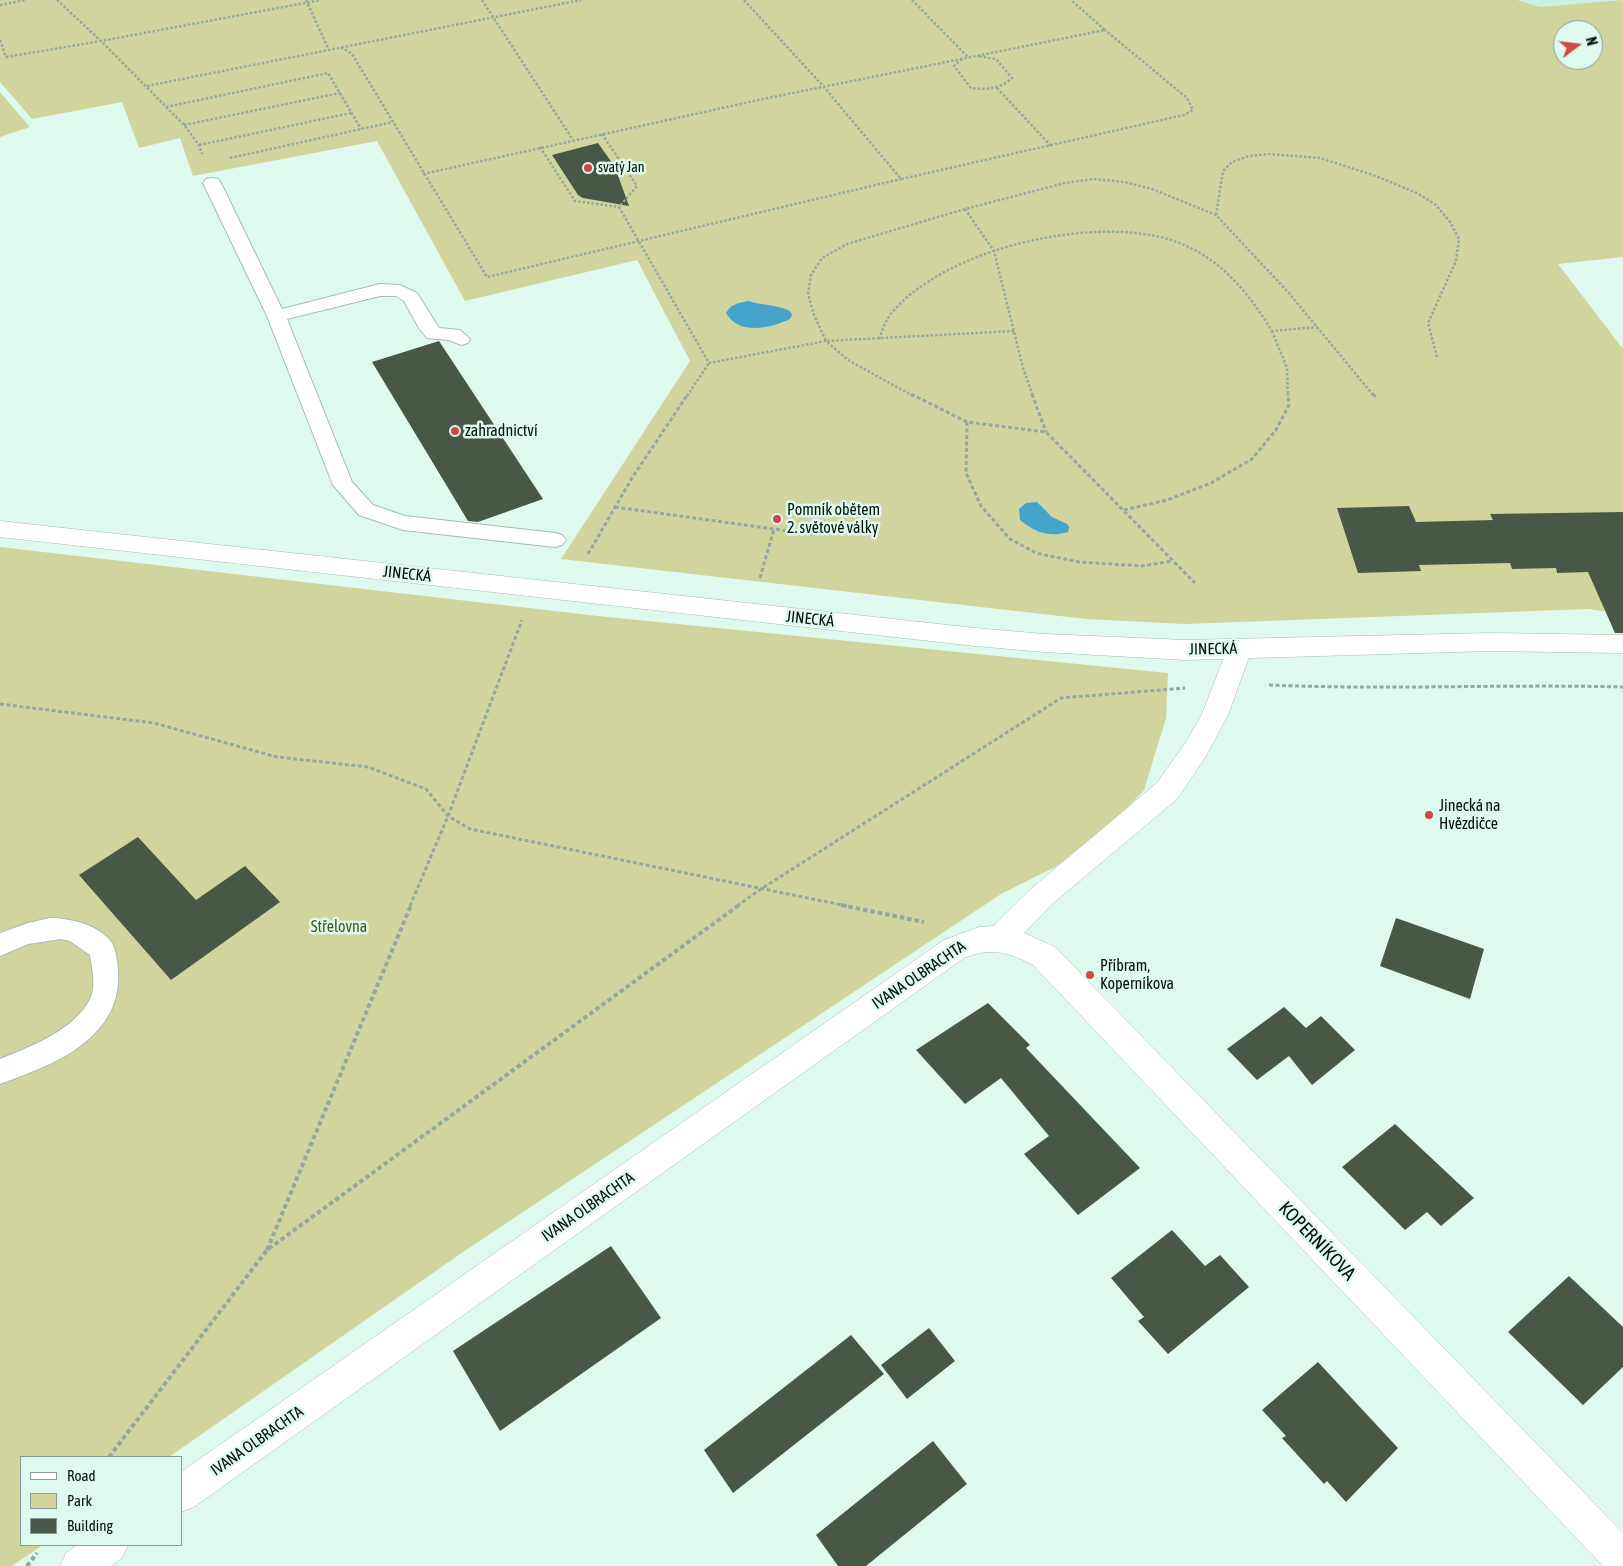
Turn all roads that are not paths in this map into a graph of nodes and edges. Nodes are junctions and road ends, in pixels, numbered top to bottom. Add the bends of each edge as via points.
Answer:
1 (212, 183) dead end
2 (276, 316) junction
3 (461, 339) dead end
4 (0, 529) edge
5 (555, 540) dead end
6 (1623, 644) edge
7 (1239, 649) junction
8 (1001, 937) junction
9 (0, 945) edge
10 (0, 1072) edge
11 (182, 1493) edge
12 (108, 1546) edge
13 (1623, 1560) edge
14 (79, 1566) edge

1 - 2 lane
2 - 3 lane via 380,290 400,291 411,297 434,334 453,334
2 - 5 lane via 342,485 366,510 403,523
4 - 7 street, JINECKÁ via 995,638 1185,650
6 - 7 street, JINECKÁ via 1488,642
7 - 8 street via 1215,715 1167,791 1042,896
8 - 11 street, IVANA OLBRACHTA via 971,941 954,948
8 - 13 street, KOPERNÍKOVA via 1044,956
9 - 10 lane via 46,928 78,932 102,949 106,975 103,1002 80,1033
12 - 14 street

